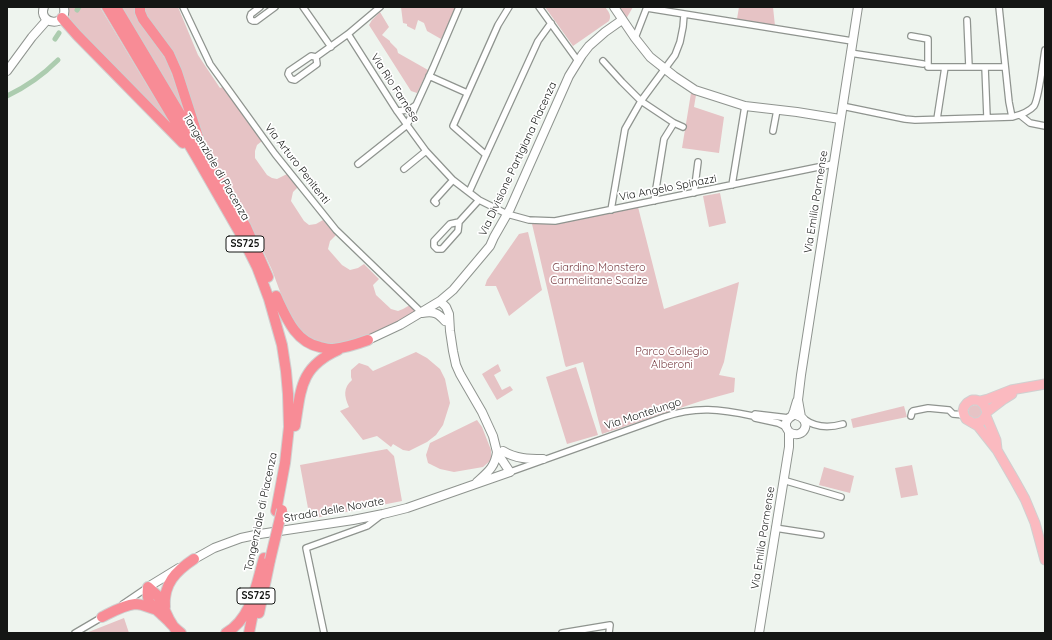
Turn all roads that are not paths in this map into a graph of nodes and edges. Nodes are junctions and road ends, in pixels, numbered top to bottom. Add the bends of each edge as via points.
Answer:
1 (44, 7) edge
2 (64, 7) edge
3 (107, 7) edge
4 (116, 7) edge
5 (140, 7) edge
6 (183, 7) edge
7 (260, 7) edge
8 (275, 7) edge
9 (303, 7) edge
10 (380, 7) edge
11 (459, 7) edge
12 (509, 7) edge
13 (539, 7) edge
14 (614, 7) edge
15 (858, 7) edge
16 (999, 7) edge
17 (647, 8) edge
18 (684, 15) junction
19 (62, 18) junction
20 (47, 20) junction
21 (622, 20) junction
22 (967, 20) dead end
23 (551, 24) junction
24 (348, 34) junction
25 (911, 36) dead end
26 (635, 38) junction
27 (852, 41) junction
28 (331, 47) junction
29 (1045, 50) edge
30 (850, 53) junction
31 (316, 57) junction
32 (578, 61) junction
33 (603, 61) dead end
34 (923, 64) dead end
35 (945, 66) junction
36 (969, 67) junction
37 (985, 67) junction
38 (1005, 67) junction
39 (665, 69) junction
40 (7, 71) edge
41 (429, 76) junction
42 (1042, 87) edge
43 (467, 93) junction
44 (641, 101) junction
45 (416, 105) junction
46 (745, 106) junction
47 (842, 106) junction
48 (777, 110) junction
49 (396, 111) junction
50 (1020, 115) junction
51 (988, 117) junction
52 (1012, 117) junction
53 (840, 119) junction
54 (937, 119) junction
55 (674, 123) junction
56 (407, 125) junction
57 (1045, 126) edge
58 (683, 127) dead end
59 (773, 131) dead end
60 (426, 151) junction
61 (486, 155) junction
62 (200, 156) junction
63 (698, 162) dead end
64 (358, 164) dead end
65 (833, 164) junction
66 (404, 169) dead end
67 (453, 180) junction
68 (732, 185) junction
69 (469, 192) junction
70 (694, 193) junction
71 (479, 200) junction
72 (654, 201) junction
73 (436, 203) dead end
74 (611, 210) junction
75 (507, 214) junction
76 (459, 222) junction
77 (453, 290) junction
78 (276, 296) junction
79 (440, 301) junction
80 (422, 313) junction
81 (447, 318) junction
82 (368, 340) joint
83 (341, 348) junction
84 (1045, 384) edge
85 (1018, 389) junction
86 (798, 400) junction
87 (980, 401) junction
88 (987, 414) junction
89 (964, 415) junction
90 (753, 416) junction
91 (911, 416) dead end
92 (790, 417) junction
93 (802, 418) junction
94 (973, 423) junction
95 (843, 424) dead end
96 (294, 426) junction
97 (817, 426) junction
98 (788, 430) junction
99 (801, 433) junction
100 (789, 447) junction
101 (997, 450) junction
102 (500, 451) junction
103 (543, 459) junction
104 (510, 472) junction
105 (783, 480) junction
106 (473, 485) junction
107 (841, 497) dead end
108 (279, 511) junction
109 (383, 514) junction
110 (775, 528) junction
111 (821, 535) dead end
112 (194, 559) junction
113 (267, 559) junction
114 (1045, 560) edge
115 (148, 587) junction
116 (154, 608) junction
117 (166, 611) junction
118 (102, 617) junction
119 (178, 631) edge
120 (75, 633) edge
121 (226, 633) edge
122 (249, 633) edge
123 (255, 633) edge
124 (324, 633) edge
125 (562, 633) edge
126 (609, 633) edge
127 (758, 633) edge

1 - 20 street via 44,16
2 - 19 street
3 - 62 highway, Tangenziale di Piacenza / SS725
4 - 62 highway, Tangenziale di Piacenza / SS725
5 - 62 highway via 143,19 169,54 177,72
6 - 80 street, Via Arturo Penitenti via 210,64 275,154 336,230
7 - 8 street via 251,14 251,20 256,21
9 - 28 street
10 - 24 street
11 - 41 street
12 - 43 street
13 - 23 street
14 - 21 street
15 - 27 street, Via Emilia Parmense
16 - 38 street
17 - 18 street
17 - 26 street
18 - 27 street
18 - 39 street via 680,42
19 - 20 street via 58,22
19 - 62 highway via 167,126
20 - 40 street
21 - 26 street
21 - 32 street, Via Divisione Partigiana Piacenza via 594,41
22 - 36 street
23 - 32 street
23 - 61 street via 538,41
24 - 28 street
24 - 49 street, Via Rio Farnese
25 - 35 street via 928,39 928,67
26 - 39 street via 650,57
27 - 30 street, Via Emilia Parmense
28 - 31 street
29 - 42 street
30 - 34 street
30 - 47 street, Via Emilia Parmense
31 - 31 street via 311,56 289,71 291,79 295,80 317,64
32 - 75 street, Via Divisione Partigiana Piacenza
33 - 44 street
35 - 36 street
35 - 54 street
36 - 37 street
37 - 38 street
37 - 51 street
38 - 52 street
39 - 44 street
39 - 46 street via 696,90
41 - 43 street
41 - 45 street
42 - 50 street via 1035,105
43 - 61 street via 453,126
44 - 55 street
44 - 74 street via 625,129
45 - 49 street via 409,110
45 - 56 street
46 - 48 street
46 - 68 street
47 - 53 street, Via Emilia Parmense
47 - 54 street via 904,119
48 - 53 street
48 - 59 street
49 - 56 street, Via Rio Farnese
50 - 52 street
50 - 57 street via 1030,123
51 - 52 street
51 - 54 street
53 - 65 street, Via Emilia Parmense
55 - 58 street
55 - 72 street via 664,139
56 - 60 street, Via Rio Farnese
56 - 64 street
60 - 66 street
60 - 67 street, Via Rio Farnese
61 - 69 street
62 - 78 highway, Tangenziale di Piacenza / SS725 via 246,227
62 - 108 highway, Tangenziale di Piacenza / SS725 via 257,267 270,299 282,346 288,394 288,427
63 - 70 street
65 - 68 street, Via Angelo Spinazzi
65 - 86 street, Via Emilia Parmense
67 - 69 street, Via Rio Farnese
67 - 73 street via 434,201
68 - 70 street, Via Angelo Spinazzi
69 - 71 street, Via Rio Farnese
70 - 72 street, Via Angelo Spinazzi
71 - 75 street, Via Rio Farnese
71 - 76 street
72 - 74 street, Via Angelo Spinazzi
74 - 75 street, Via Angelo Spinazzi via 555,220 529,220
75 - 77 street, Via Divisione Partigiana Piacenza via 490,246
76 - 76 street via 450,224 434,240 437,249 442,248 458,231
77 - 79 street, Via Divisione Partigiana Piacenza
77 - 81 street
78 - 83 highway via 287,320 296,333 307,342 330,349
78 - 96 highway, Tangenziale di Piacenza / SS725 via 293,368
79 - 80 street, Via Divisione Partigiana Piacenza
79 - 81 street via 441,309
80 - 81 street via 430,312
80 - 82 street, Via Divisione Partigiana Piacenza
81 - 102 street via 456,365
82 - 83 highway
83 - 96 highway via 315,363 306,376
84 - 85 main road
85 - 87 main road
85 - 88 main road
86 - 92 street, Via Emilia Parmense
86 - 93 street, Via Emilia Parmense
87 - 88 main road
87 - 89 main road via 967,403
88 - 94 main road via 981,422
88 - 101 main road
89 - 91 street via 953,414 949,410 928,408 913,410
89 - 94 main road
90 - 92 street, Via Montelungo via 755,414
90 - 98 street, Via Montelungo via 778,423
90 - 103 street, Via Montelungo via 708,409 686,410
92 - 93 street via 796,415
92 - 98 street, Via Emilia Parmense via 786,422
93 - 97 street
93 - 99 street, Via Emilia Parmense via 805,424
94 - 101 main road
95 - 97 street via 834,427
96 - 108 highway, Tangenziale di Piacenza / SS725 via 292,463
97 - 99 street
98 - 99 street via 794,434
98 - 100 street, Via Emilia Parmense
99 - 100 street, Via Emilia Parmense
100 - 105 street, Via Emilia Parmense
101 - 114 main road via 1030,511
102 - 103 street via 523,459
102 - 104 street via 502,460
102 - 106 street via 490,470
103 - 104 street, Strada delle Novate
104 - 106 street, Strada delle Novate
105 - 107 street
105 - 110 street, Via Emilia Parmense
106 - 109 street, Strada delle Novate
108 - 113 highway, Tangenziale di Piacenza / SS725
109 - 112 street, Strada delle Novate via 241,538
109 - 124 street via 367,526 306,548
110 - 111 street
110 - 127 street, Via Emilia Parmense
112 - 115 street, Strada delle Novate
112 - 117 highway via 172,577 166,590
113 - 121 highway via 244,617
113 - 122 highway, Tangenziale di Piacenza / SS725
113 - 123 highway, Tangenziale di Piacenza / SS725
115 - 116 highway via 147,596
115 - 117 highway via 158,596
115 - 118 street, Strada delle Novate
116 - 118 highway via 134,604
116 - 119 highway
117 - 119 highway
118 - 120 street, Strada delle Novate
125 - 126 street via 610,625

